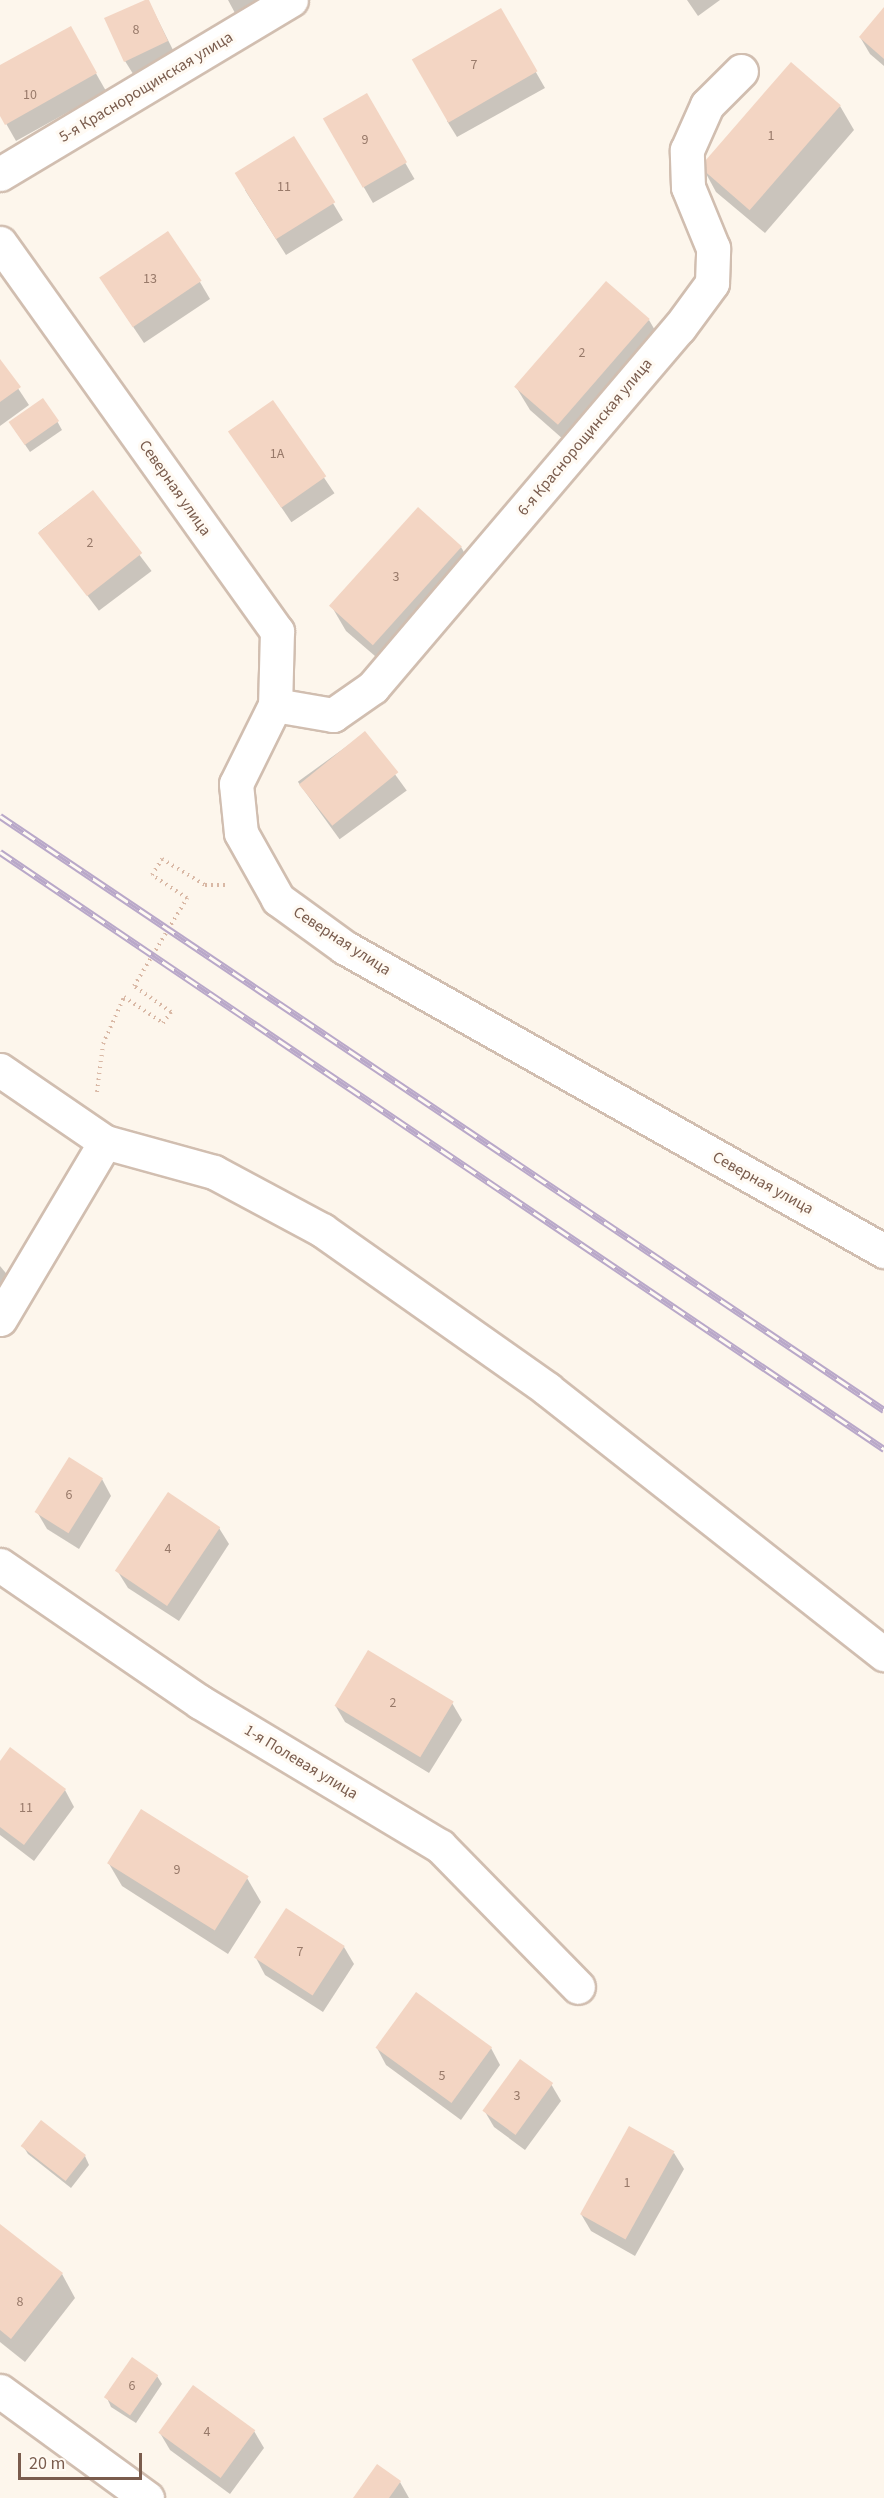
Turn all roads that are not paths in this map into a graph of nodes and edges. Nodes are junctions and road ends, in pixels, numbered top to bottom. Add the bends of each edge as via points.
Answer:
1 (291, 0) edge
2 (741, 71) dead end
3 (0, 174) edge
4 (0, 243) edge
5 (275, 705) junction
6 (0, 1070) edge
7 (105, 1142) junction
8 (884, 1251) edge
9 (0, 1319) edge
10 (0, 1565) edge
11 (884, 1654) edge
12 (578, 1986) dead end
13 (0, 2391) edge
14 (147, 2498) edge

1 - 3 street, 5-я Краснорощинская улица
2 - 5 street, 6-я Краснорощинская улица via 707,105 687,150 687,187 713,248 712,283 373,687 333,715
4 - 5 street, Северная улица via 277,631
5 - 8 street, Северная улица via 236,784 240,833 278,899 344,946
6 - 7 street
7 - 9 street
7 - 11 street via 214,1172 322,1230 547,1389
10 - 12 street, 1-я Полевая улица via 200,1702 440,1846
13 - 14 street

